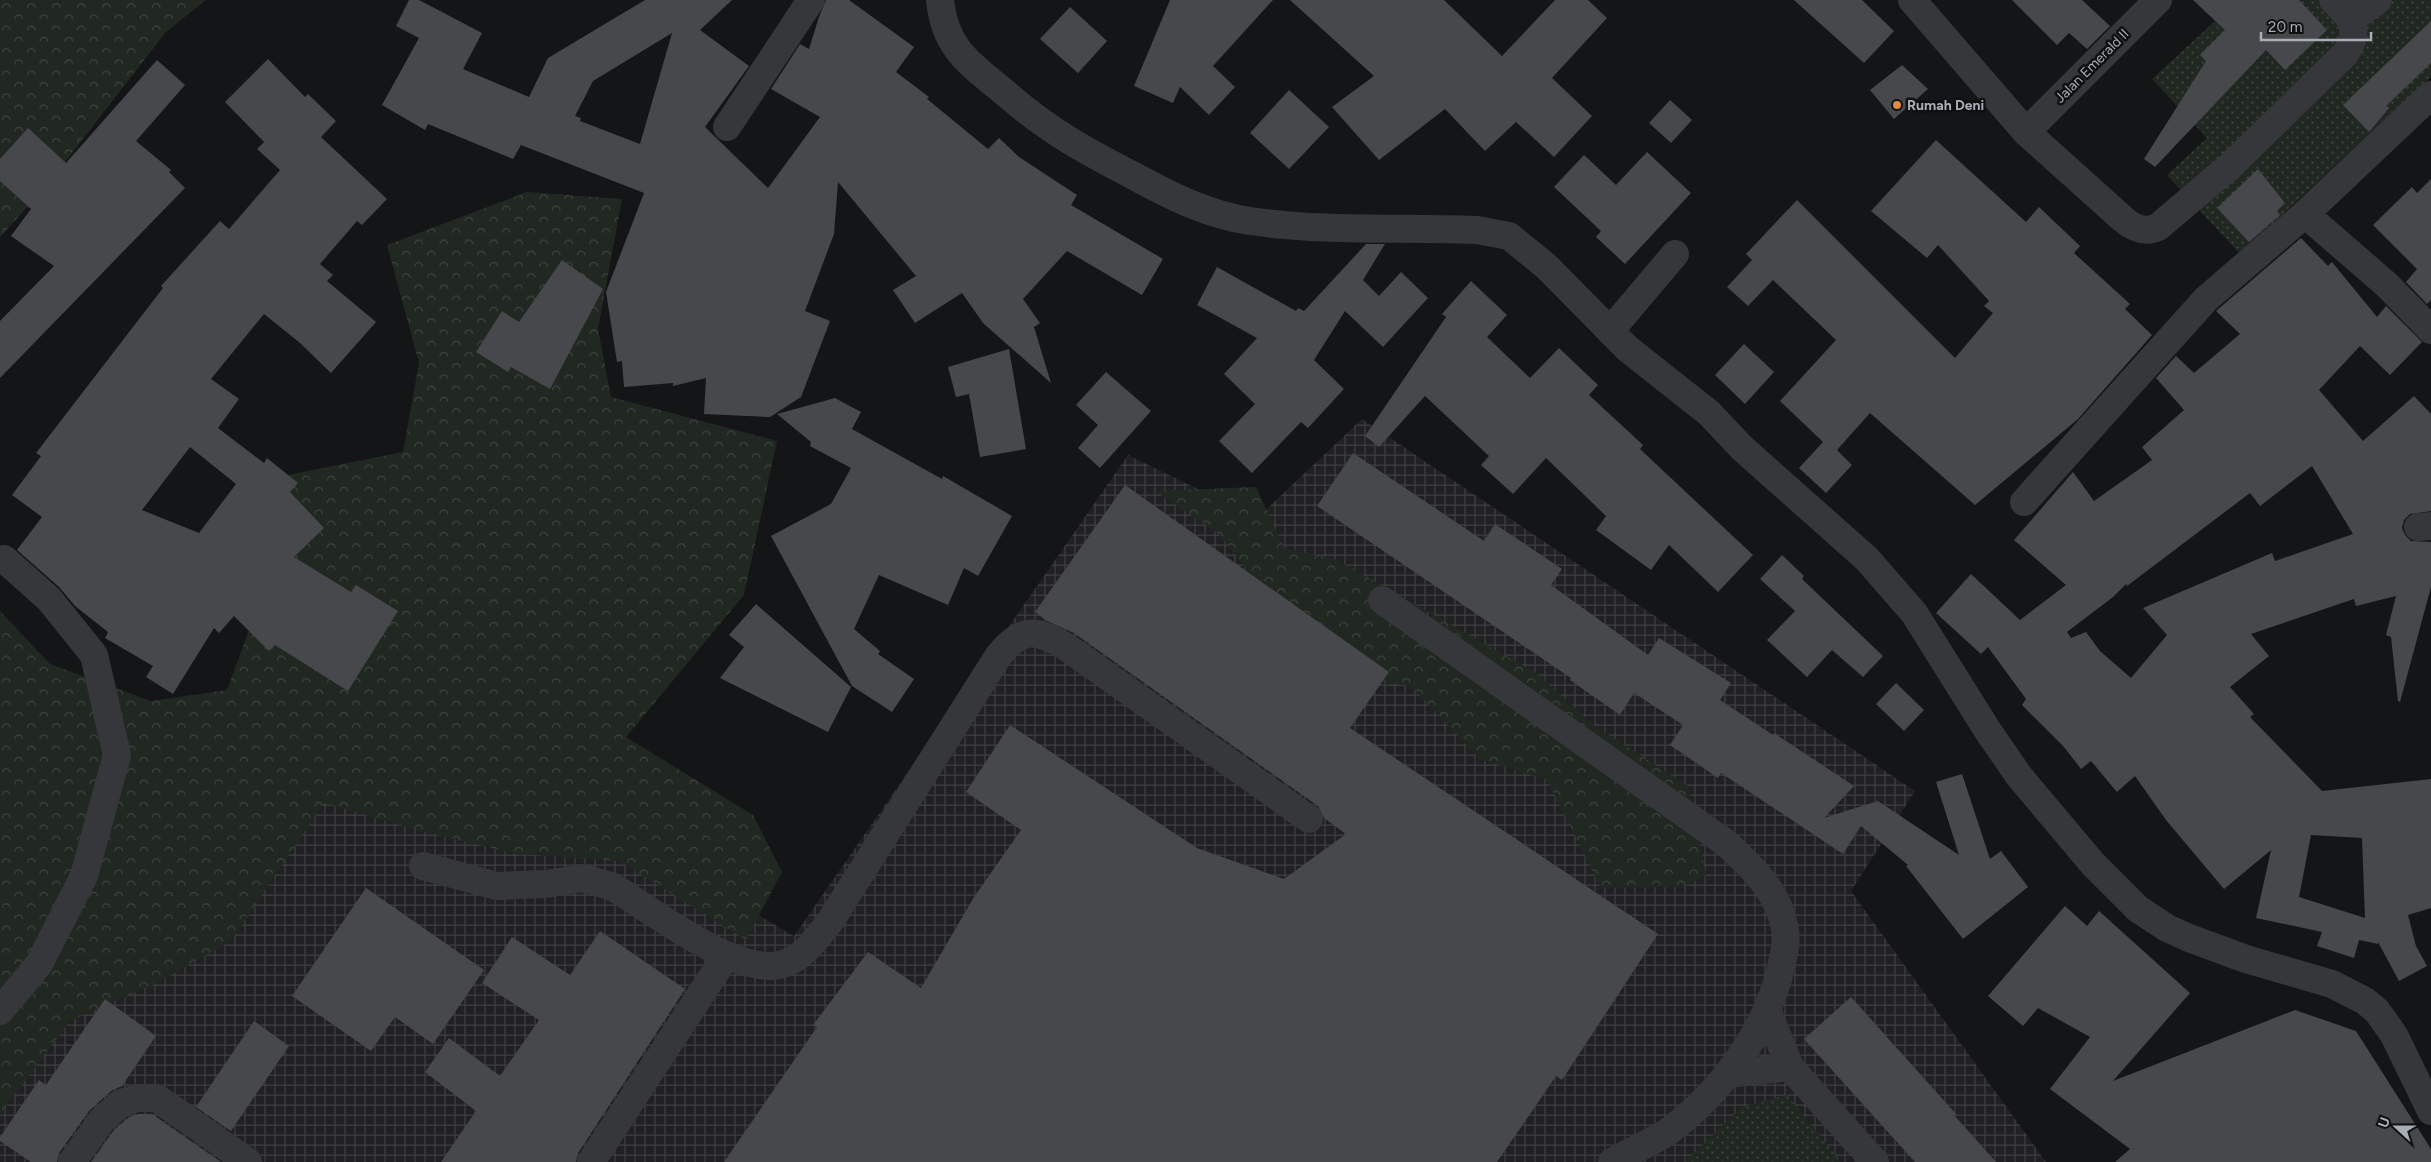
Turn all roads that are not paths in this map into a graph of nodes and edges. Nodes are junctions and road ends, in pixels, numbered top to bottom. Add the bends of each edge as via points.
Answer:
1 (811, 0) edge
2 (940, 0) edge
3 (2158, 0) edge
4 (2333, 0) edge
5 (2378, 0) edge
6 (1922, 4) edge
7 (2351, 20) junction
8 (2431, 95) edge
9 (727, 127) dead end
10 (2026, 132) junction
11 (2305, 214) junction
12 (1675, 254) dead end
13 (2431, 330) edge
14 (1610, 331) junction
15 (2024, 502) dead end
16 (4, 559) dead end
17 (1382, 600) dead end
18 (1309, 819) dead end
19 (424, 866) dead end
20 (726, 956) junction
21 (0, 1011) edge
22 (1768, 1012) junction
23 (1790, 1067) junction
24 (1728, 1074) junction
25 (2431, 1111) edge
26 (72, 1162) edge
27 (248, 1162) edge
28 (592, 1162) edge
29 (1612, 1162) edge
30 (1875, 1162) edge

1 - 9 street
2 - 14 street via 945,30 956,48 1030,114 1077,147 1174,197 1219,214 1279,224 1477,230 1503,234 1546,266
3 - 10 street, Jalan Emerald II
4 - 7 street
5 - 7 street
6 - 10 street
7 - 10 street via 2355,30 2353,42 2335,65 2229,167 2151,230 2132,227
8 - 11 street
11 - 13 street via 2387,285
11 - 15 street via 2206,299
12 - 14 street
14 - 25 street via 1644,363 1709,413 1742,448 1882,574 1914,612 2006,758 2055,820 2138,909 2167,928 2238,956 2332,984 2366,1001 2394,1035
16 - 21 street via 49,599 94,654 117,755 84,876 39,964
17 - 22 street via 1726,843 1750,865 1778,905 1785,930 1783,961
18 - 20 street via 1066,646 1036,632 1024,634 1012,640 1000,656 829,923 812,944 797,957 781,964 765,966
19 - 20 street via 496,886 546,884 583,878 598,882 613,887
20 - 28 street
22 - 23 street
22 - 24 street
23 - 24 street
23 - 30 street
24 - 29 street via 1668,1131
26 - 27 street via 102,1120 122,1103 137,1098 157,1098

